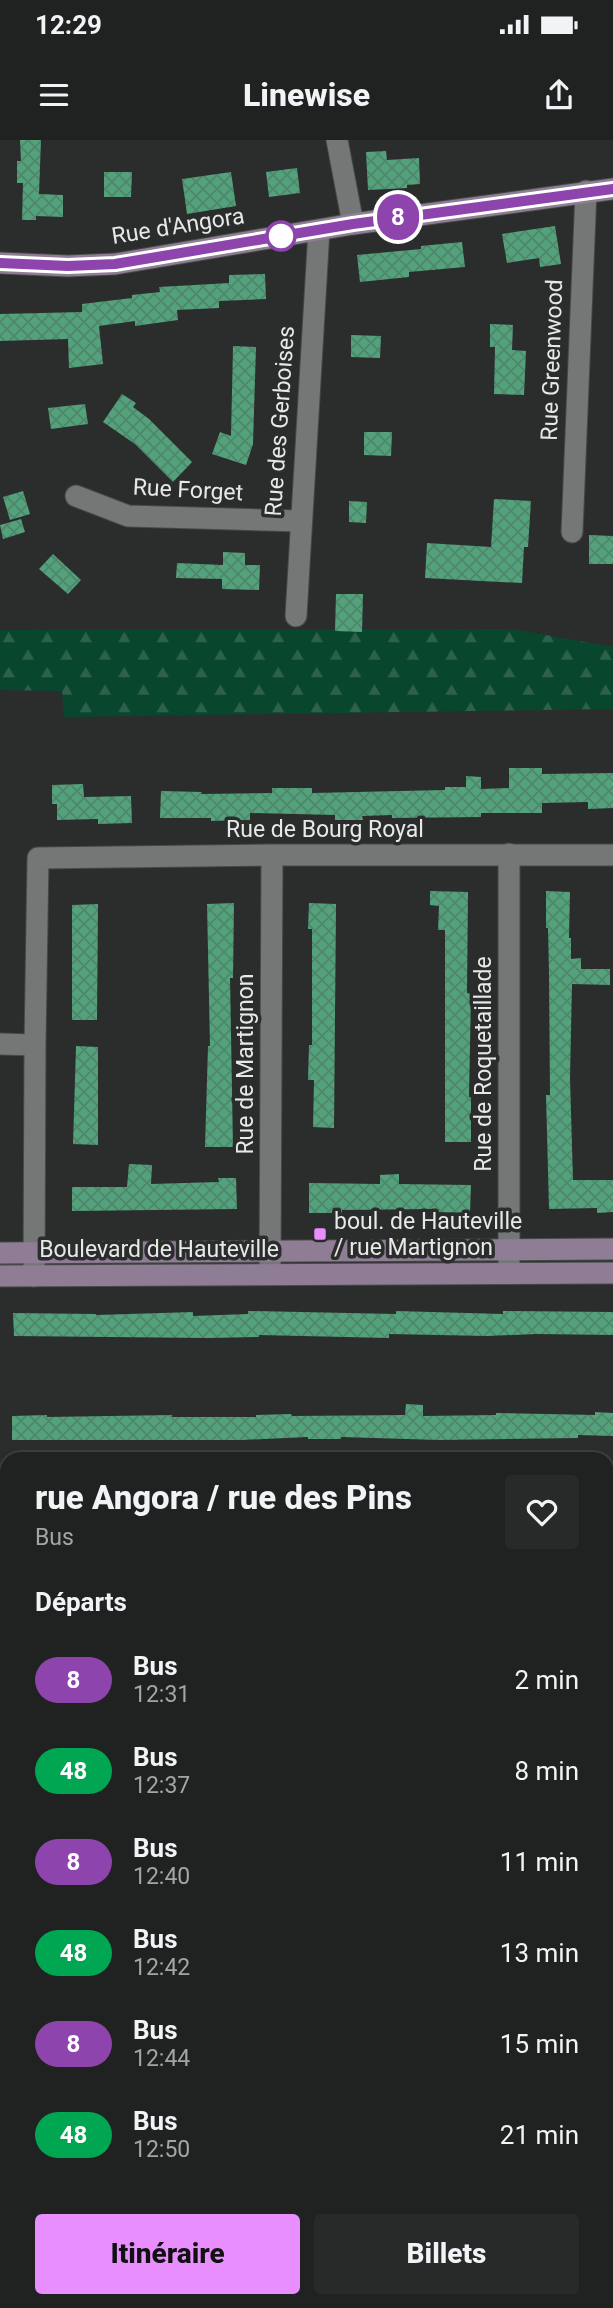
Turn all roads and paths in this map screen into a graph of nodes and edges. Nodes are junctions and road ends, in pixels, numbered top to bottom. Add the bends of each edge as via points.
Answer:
1 (337, 140) edge
2 (613, 189) edge
3 (586, 191) junction
4 (353, 224) junction
5 (319, 230) junction
6 (0, 263) edge
7 (76, 496) dead end
8 (300, 521) junction
9 (572, 532) dead end
10 (296, 616) dead end
11 (509, 854) junction
12 (272, 855) junction
13 (613, 855) edge
14 (0, 1044) edge
15 (35, 1045) junction
16 (613, 1248) edge
17 (510, 1249) junction
18 (271, 1250) junction
19 (0, 1253) edge
20 (35, 1253) junction
21 (613, 1273) edge
22 (270, 1274) junction
23 (509, 1274) junction
24 (0, 1276) edge
25 (34, 1276) junction

1 - 4 street
2 - 3 street, Rue d'Angora
3 - 4 street, Rue d'Angora
3 - 9 street, Rue Greenwood
4 - 5 street, Rue d'Angora
5 - 6 street, Rue d'Angora via 115,264
5 - 8 street, Rue des Gerboises
7 - 8 street, Rue Forget via 128,516
8 - 10 street, Rue des Gerboises
11 - 12 street, Rue de Bourg Royal
11 - 13 street, Rue de Bourg Royal
11 - 17 street, Rue de Roquetaillade
12 - 15 street, Rue de Bourg Royal via 38,858
12 - 18 street, Rue de Martignon
14 - 15 street
15 - 20 street
16 - 17 street, Boulevard de Hauteville
17 - 18 street, Boulevard de Hauteville
17 - 23 street, Rue de Roquetaillade
18 - 20 street, Boulevard de Hauteville
18 - 22 street, Rue de Martignon
19 - 20 street, Boulevard de Hauteville
20 - 25 street
21 - 23 street, Boulevard de Hauteville
22 - 23 street, Boulevard de Hauteville
22 - 25 street, Boulevard de Hauteville
24 - 25 street, Boulevard de Hauteville

